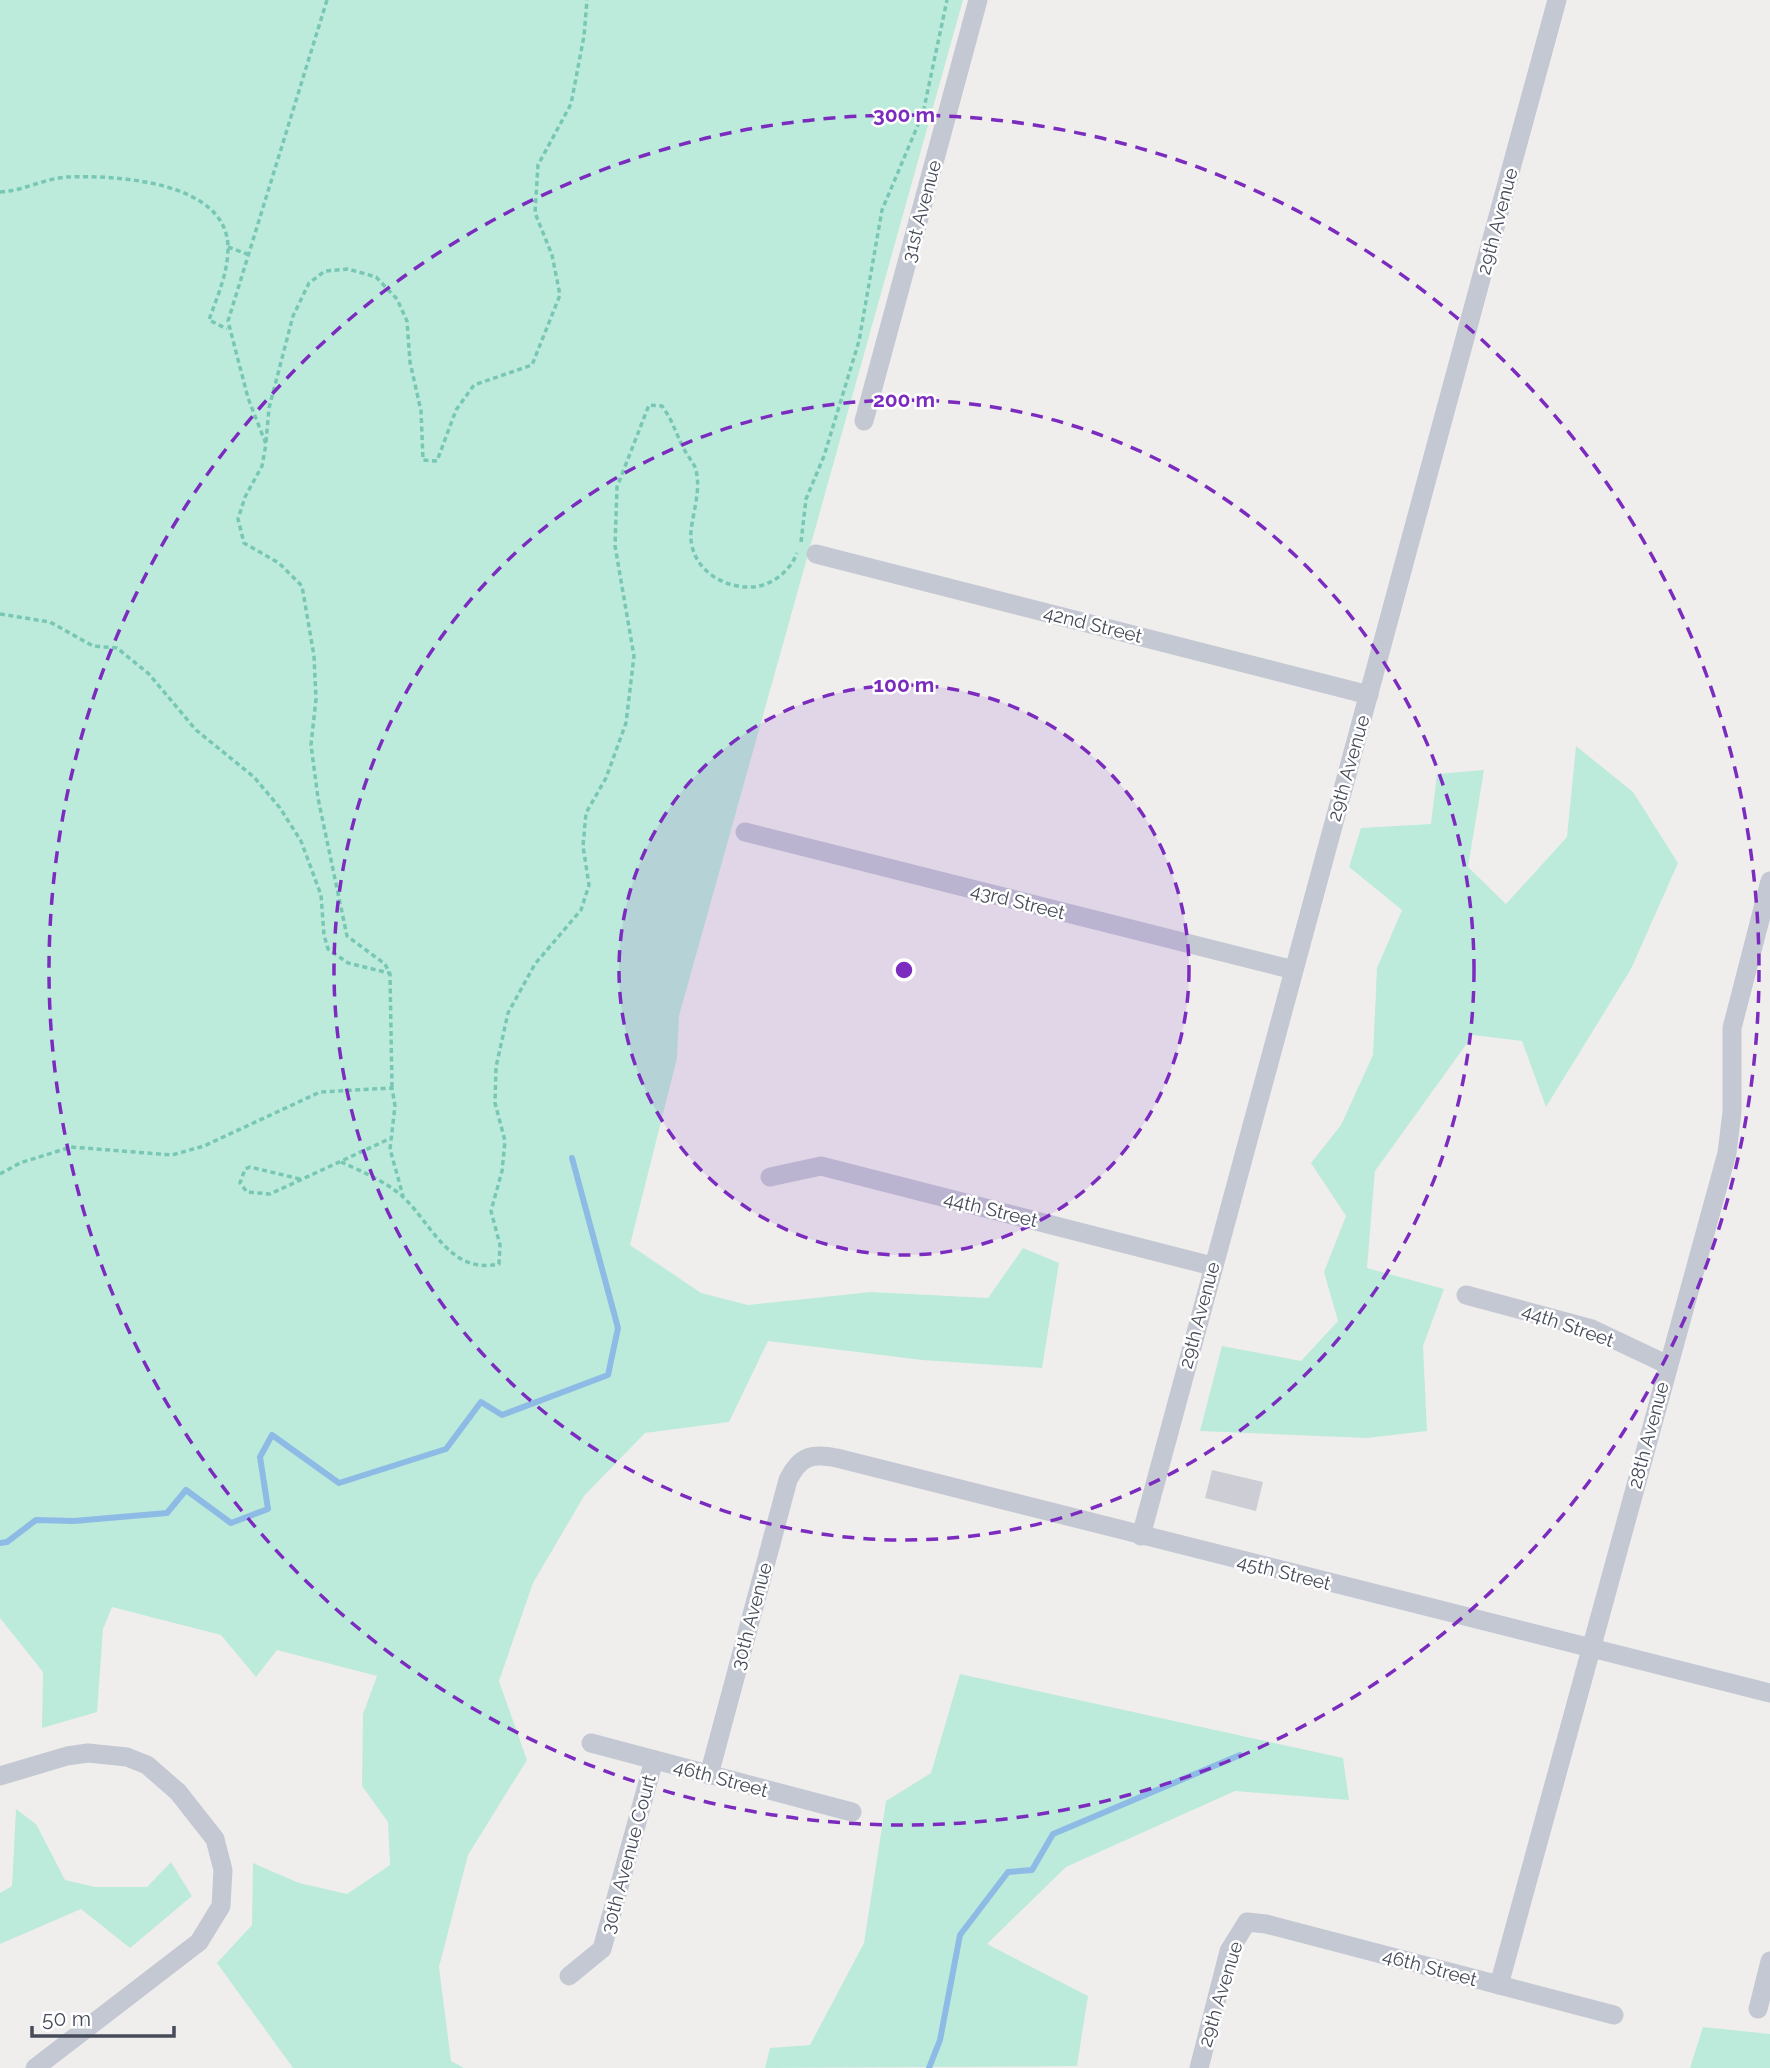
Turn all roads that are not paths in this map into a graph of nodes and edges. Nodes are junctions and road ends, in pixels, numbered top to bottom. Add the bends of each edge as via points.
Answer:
1 (978, 0) edge
2 (1557, 0) edge
3 (864, 421) dead end
4 (816, 554) dead end
5 (1369, 695) junction
6 (745, 832) dead end
7 (1770, 881) edge
8 (1290, 969) junction
9 (770, 1177) dead end
10 (1212, 1266) junction
11 (1466, 1295) dead end
12 (1668, 1365) junction
13 (800, 1460) joint
14 (1141, 1536) junction
15 (1590, 1648) junction
16 (1770, 1693) edge
17 (591, 1743) dead end
18 (654, 1760) junction
19 (709, 1775) junction
20 (0, 1776) edge
21 (852, 1812) dead end
22 (1247, 1922) joint
23 (1770, 1961) edge
24 (569, 1976) dead end
25 (1499, 1985) junction
26 (1758, 2009) dead end
27 (1614, 2014) dead end
28 (35, 2068) edge
29 (1199, 2068) edge

1 - 3 street, 31st Avenue
2 - 5 street, 29th Avenue
4 - 5 street, 42nd Street
5 - 8 street, 29th Avenue
6 - 8 street, 43rd Street
7 - 12 street, 28th Avenue via 1732,1028 1727,1153
8 - 10 street, 29th Avenue
9 - 10 street, 44th Street via 821,1166
10 - 14 street, 29th Avenue
11 - 12 street, 44th Street via 1592,1329
12 - 15 street, 28th Avenue
13 - 14 street, 45th Street via 808,1455 837,1458
13 - 19 street, 30th Avenue via 783,1496
14 - 15 street, 45th Street
15 - 16 street, 45th Street
15 - 25 street, 28th Avenue
17 - 18 street, 46th Street
18 - 19 street, 46th Street
18 - 24 street, 30th Avenue Court via 602,1949
19 - 21 street, 46th Street
20 - 28 street via 88,1753 147,1765 178,1792 215,1839 223,1870 221,1906 199,1941
22 - 25 street, 46th Street
22 - 29 street, 29th Avenue via 1229,1951
23 - 26 street
25 - 27 street, 46th Street

